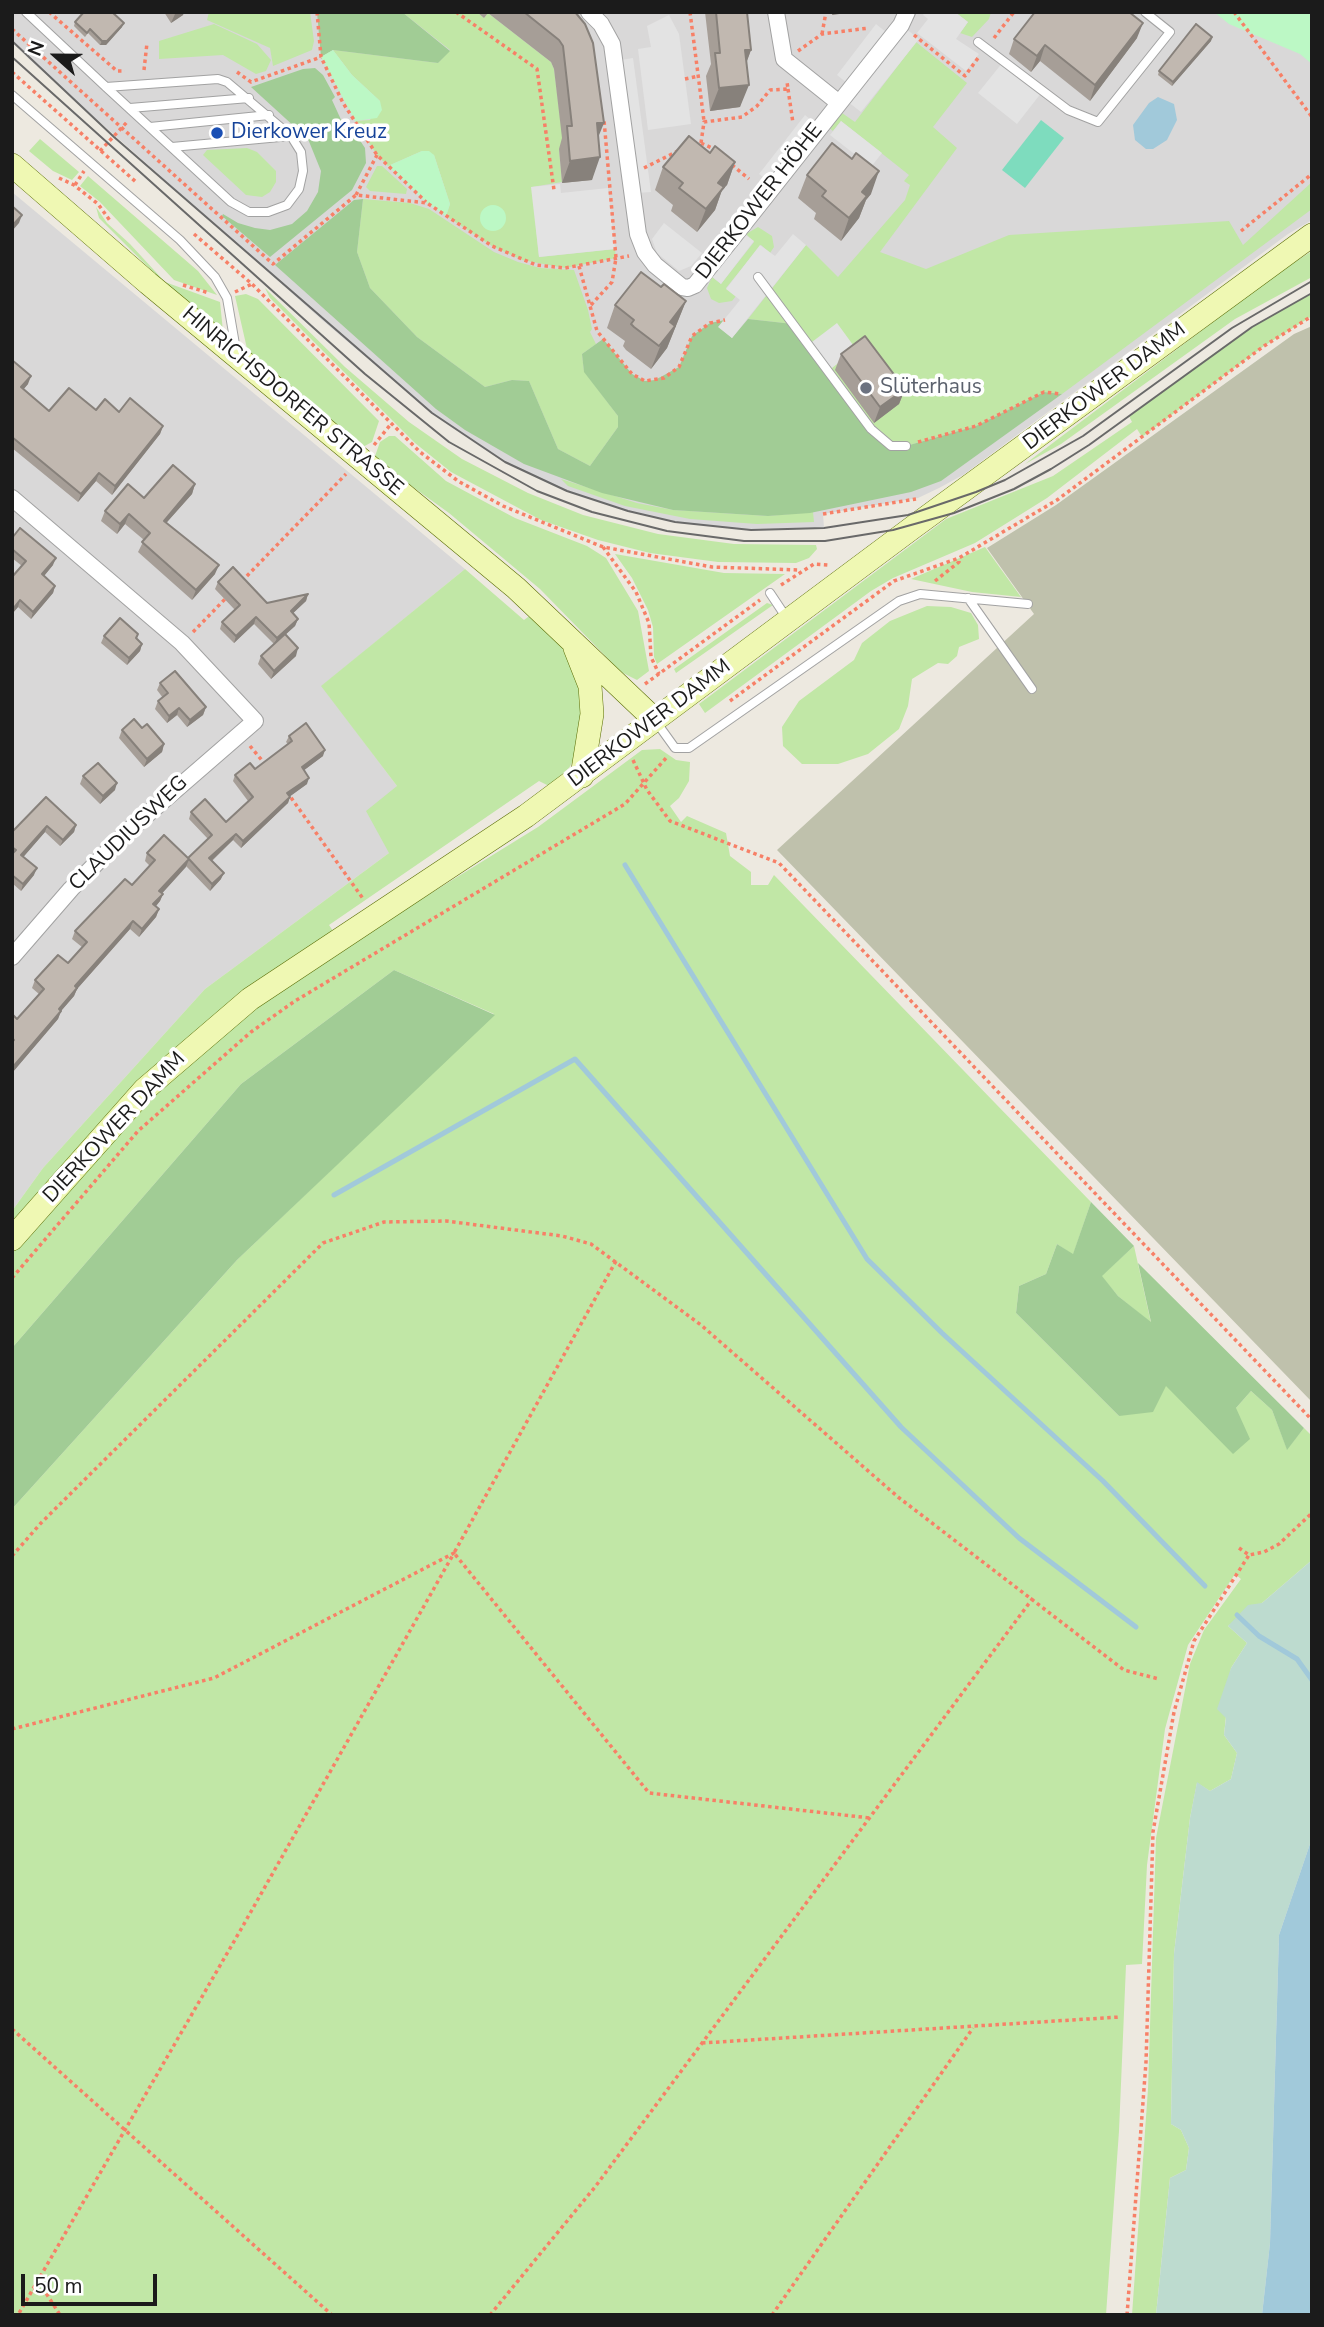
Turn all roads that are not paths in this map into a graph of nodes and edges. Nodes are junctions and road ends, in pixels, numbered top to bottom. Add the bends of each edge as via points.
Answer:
1 (26, 12) edge
2 (589, 12) edge
3 (776, 12) edge
4 (1145, 12) edge
5 (904, 18) edge
6 (978, 42) dead end
7 (106, 87) junction
8 (12, 95) edge
9 (249, 98) junction
10 (839, 103) junction
11 (130, 108) junction
12 (269, 115) junction
13 (150, 127) junction
14 (291, 136) junction
15 (172, 147) junction
16 (12, 165) edge
17 (1312, 235) edge
18 (758, 277) dead end
19 (237, 356) junction
20 (906, 446) road end
21 (12, 498) edge
22 (770, 593) road end
23 (968, 598) junction
24 (1028, 604) dead end
25 (788, 620) junction
26 (571, 639) junction
27 (1032, 689) dead end
28 (655, 720) junction
29 (582, 776) junction
30 (12, 957) edge
31 (12, 1239) edge

1 - 7 lane
2 - 10 street, DIERKOWER HÖHE via 612,44 636,220 645,252 682,287 695,285
3 - 10 street via 784,59
4 - 6 lane via 1170,32 1098,122 1068,110
5 - 10 street, DIERKOWER HÖHE
7 - 9 lane via 218,79
7 - 11 lane
8 - 19 lane via 180,240 215,277 227,298
9 - 11 lane
9 - 12 lane
11 - 13 lane
12 - 13 lane
12 - 14 lane
13 - 15 lane
14 - 15 lane
14 - 15 lane via 301,152 299,189 287,205 268,212 249,212 231,202
16 - 19 street, HINRICHSDORFER STRASSE
17 - 25 street, DIERKOWER DAMM
18 - 20 lane via 870,429 891,446
19 - 26 street, HINRICHSDORFER STRASSE
21 - 30 street, CLAUDIUSWEG via 182,643 255,721 127,832
22 - 25 lane
23 - 24 lane
23 - 27 lane
23 - 28 lane via 920,594 899,601 689,748 675,748
25 - 28 street, DIERKOWER DAMM
26 - 28 street, HINRICHSDORFER STRASSE
26 - 29 street, HINRICHSDORFER STRASSE via 590,686 592,728
28 - 29 street, DIERKOWER DAMM
29 - 31 street, DIERKOWER DAMM via 302,962 211,1030 145,1089

